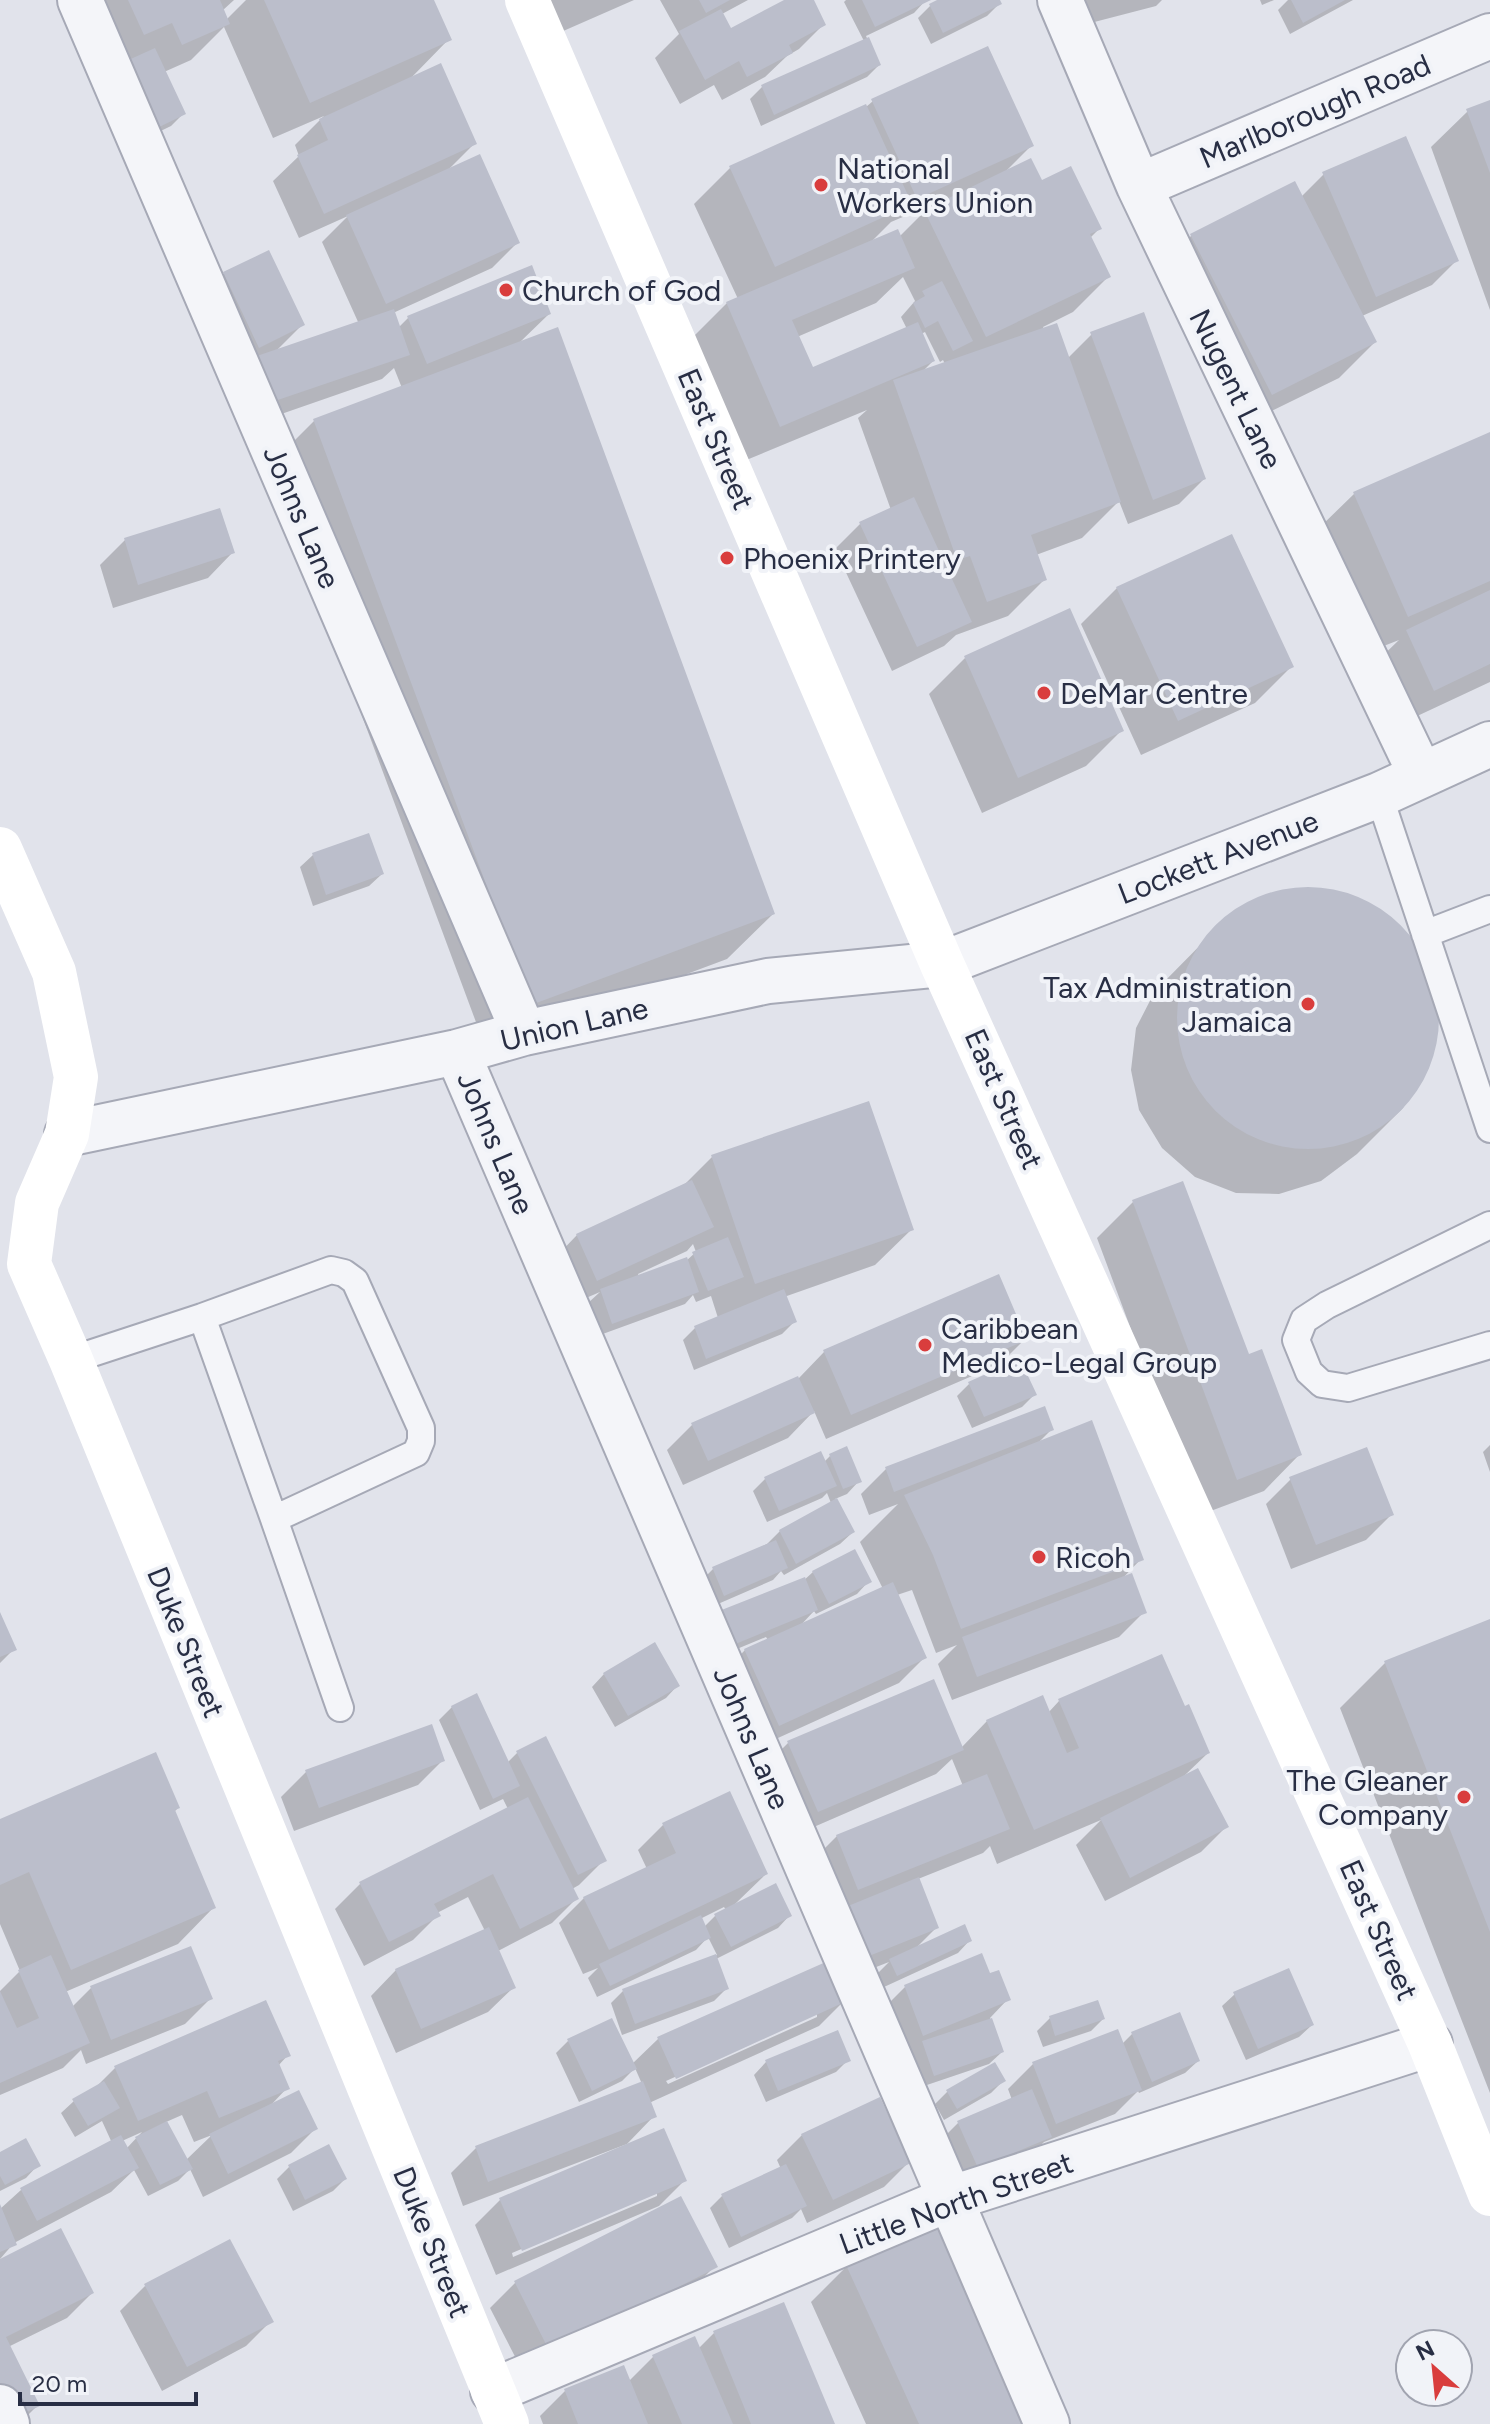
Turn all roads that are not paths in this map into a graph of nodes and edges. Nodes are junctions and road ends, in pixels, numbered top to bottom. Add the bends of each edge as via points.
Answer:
1 (80, 0) edge
2 (527, 0) edge
3 (1060, 0) edge
4 (1490, 36) edge
5 (1139, 186) junction
6 (1490, 744) edge
7 (1421, 775) junction
8 (1379, 795) junction
9 (0, 849) edge
10 (1490, 909) edge
11 (1425, 934) junction
12 (942, 964) junction
13 (524, 1033) junction
14 (457, 1052) junction
15 (1490, 1129) edge
16 (67, 1134) junction
17 (1490, 1225) edge
18 (202, 1317) junction
19 (1490, 1345) edge
20 (71, 1360) junction
21 (274, 1519) junction
22 (340, 1708) dead end
23 (1430, 2044) junction
24 (1490, 2194) edge
25 (949, 2199) junction
26 (0, 2407) edge
27 (500, 2408) edge
28 (7, 2424) edge
29 (1047, 2424) edge

1 - 13 street, Johns Lane
2 - 12 main road, East Street
3 - 5 street, Nugent Lane
4 - 5 street, Marlborough Road
5 - 7 street, Nugent Lane
6 - 7 street, Lockett Avenue
7 - 8 street, Lockett Avenue
8 - 11 lane
8 - 12 street, Lockett Avenue
9 - 16 main road, Duke Street via 54,972 76,1077
10 - 11 lane
11 - 15 lane
12 - 13 street, Union Lane via 768,981
12 - 23 main road, East Street
13 - 14 street, Union Lane
14 - 16 street, Union Lane
14 - 25 street, Johns Lane
16 - 20 main road, Duke Street via 37,1203 29,1264
17 - 19 lane via 1327,1305 1304,1320 1296,1340 1309,1372 1322,1384 1348,1388
18 - 20 lane
18 - 21 lane
18 - 21 lane via 331,1270 344,1273 355,1281 421,1428 416,1453
20 - 27 main road, Duke Street
21 - 22 lane
23 - 24 main road, East Street
23 - 25 street, Little North Street
25 - 27 street, Little North Street
25 - 29 street, Johns Lane
26 - 28 street

